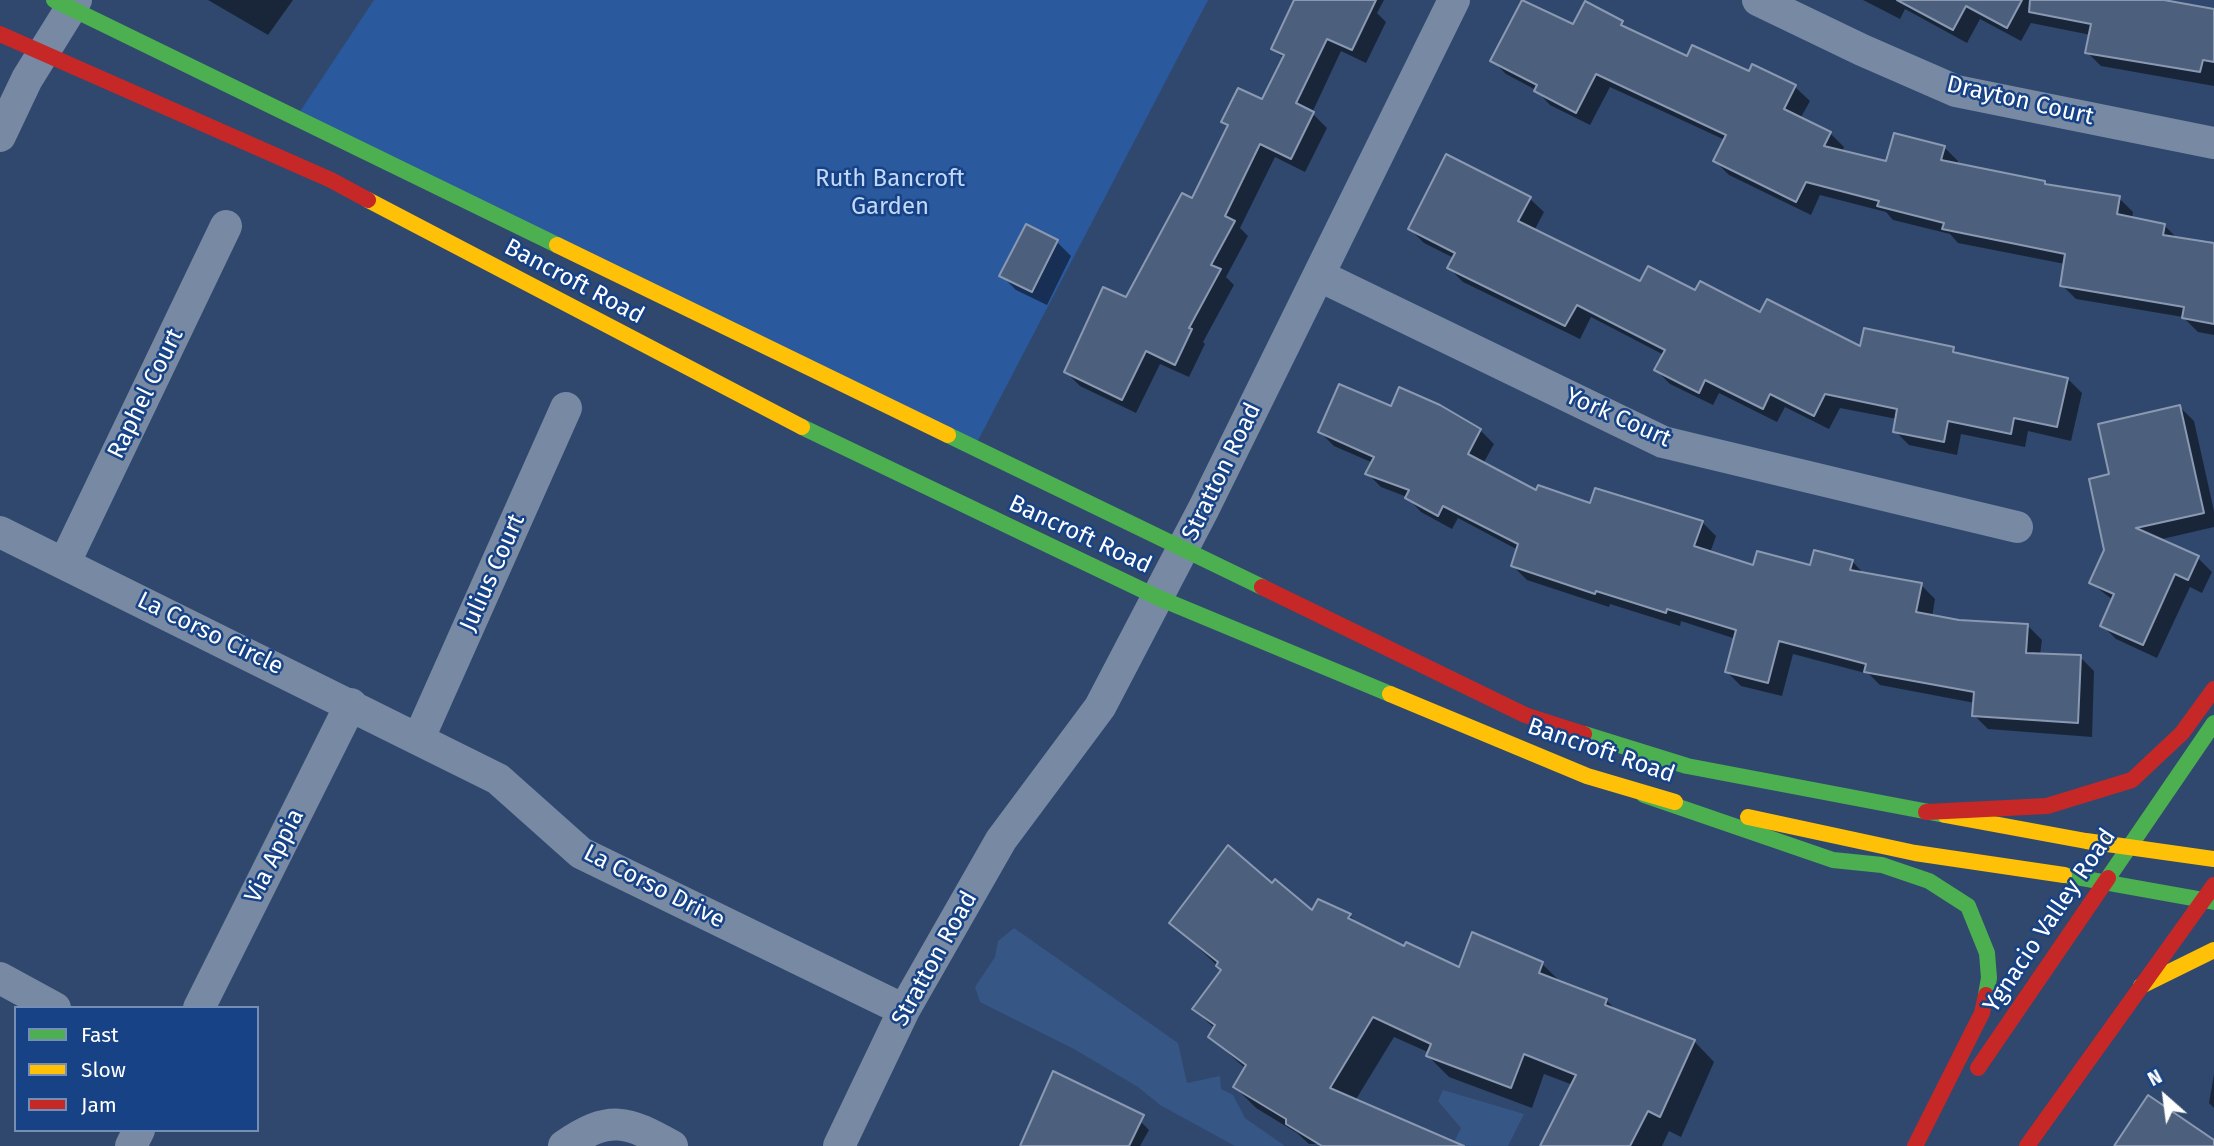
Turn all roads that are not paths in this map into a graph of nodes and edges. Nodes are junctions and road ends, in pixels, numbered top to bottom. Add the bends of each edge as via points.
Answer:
1 (1454, 0) edge
2 (1758, 0) edge
3 (67, 3) edge
4 (0, 34) edge
5 (41, 55) junction
6 (0, 136) edge
7 (2214, 142) edge
8 (226, 226) dead end
9 (1320, 276) junction
10 (566, 408) dead end
11 (2017, 527) dead end
12 (0, 532) edge
13 (1183, 551) junction
14 (65, 562) junction
15 (1158, 598) junction
16 (2214, 689) edge
17 (351, 704) junction
18 (2214, 723) edge
19 (419, 738) junction
20 (1644, 795) junction
21 (1926, 812) junction
22 (2127, 847) junction
23 (2214, 859) edge
24 (2104, 881) junction
25 (2214, 885) edge
26 (2208, 901) edge
27 (2214, 950) edge
28 (0, 978) edge
29 (2141, 986) junction
30 (51, 1006) edge
31 (200, 1006) edge
32 (904, 1010) junction
33 (1972, 1077) dead end
34 (1956, 1100) dead end
35 (565, 1146) edge
36 (672, 1146) edge
37 (839, 1146) edge
38 (1915, 1146) edge
39 (1926, 1146) edge
40 (2027, 1146) edge

1 - 9 street, Stratton Road
2 - 7 street, Drayton Court via 1956,91
3 - 5 street
3 - 13 main road, Bancroft Road
4 - 5 main road, Bancroft Road
5 - 6 street
5 - 15 main road, Bancroft Road via 331,180 787,420
8 - 14 street, Raphel Court
9 - 11 street, York Court via 1663,442
9 - 13 street, Stratton Road
10 - 19 street, Julius Court
12 - 14 street, La Corso Circle
13 - 15 street, Stratton Road
13 - 21 main road, Bancroft Road via 1525,715 1687,766
14 - 17 street, La Corso Circle
15 - 20 main road, Bancroft Road via 1587,776
15 - 32 street, Stratton Road via 1100,707 1001,840
16 - 21 main road via 2182,733 2132,780 2047,806
17 - 19 street, La Corso Circle
17 - 31 street, Via Appia
18 - 22 main road, Ygnacio Valley Road
19 - 32 street, La Corso Drive via 498,779 581,853
20 - 24 main road, Bancroft Road via 1915,853
20 - 38 main road via 1833,860 1882,865 1929,881 1968,906 1987,953 1989,978 1982,1013
21 - 22 main road, Bancroft Road
22 - 23 main road, Bancroft Road
22 - 24 main road, Ygnacio Valley Road
24 - 26 main road, Bancroft Road
24 - 33 main road, Ygnacio Valley Road
25 - 26 main road
26 - 29 main road
27 - 29 main road
28 - 30 street
29 - 40 main road
32 - 37 street, Stratton Road
34 - 39 main road
35 - 36 street via 587,1131 615,1124 634,1125

